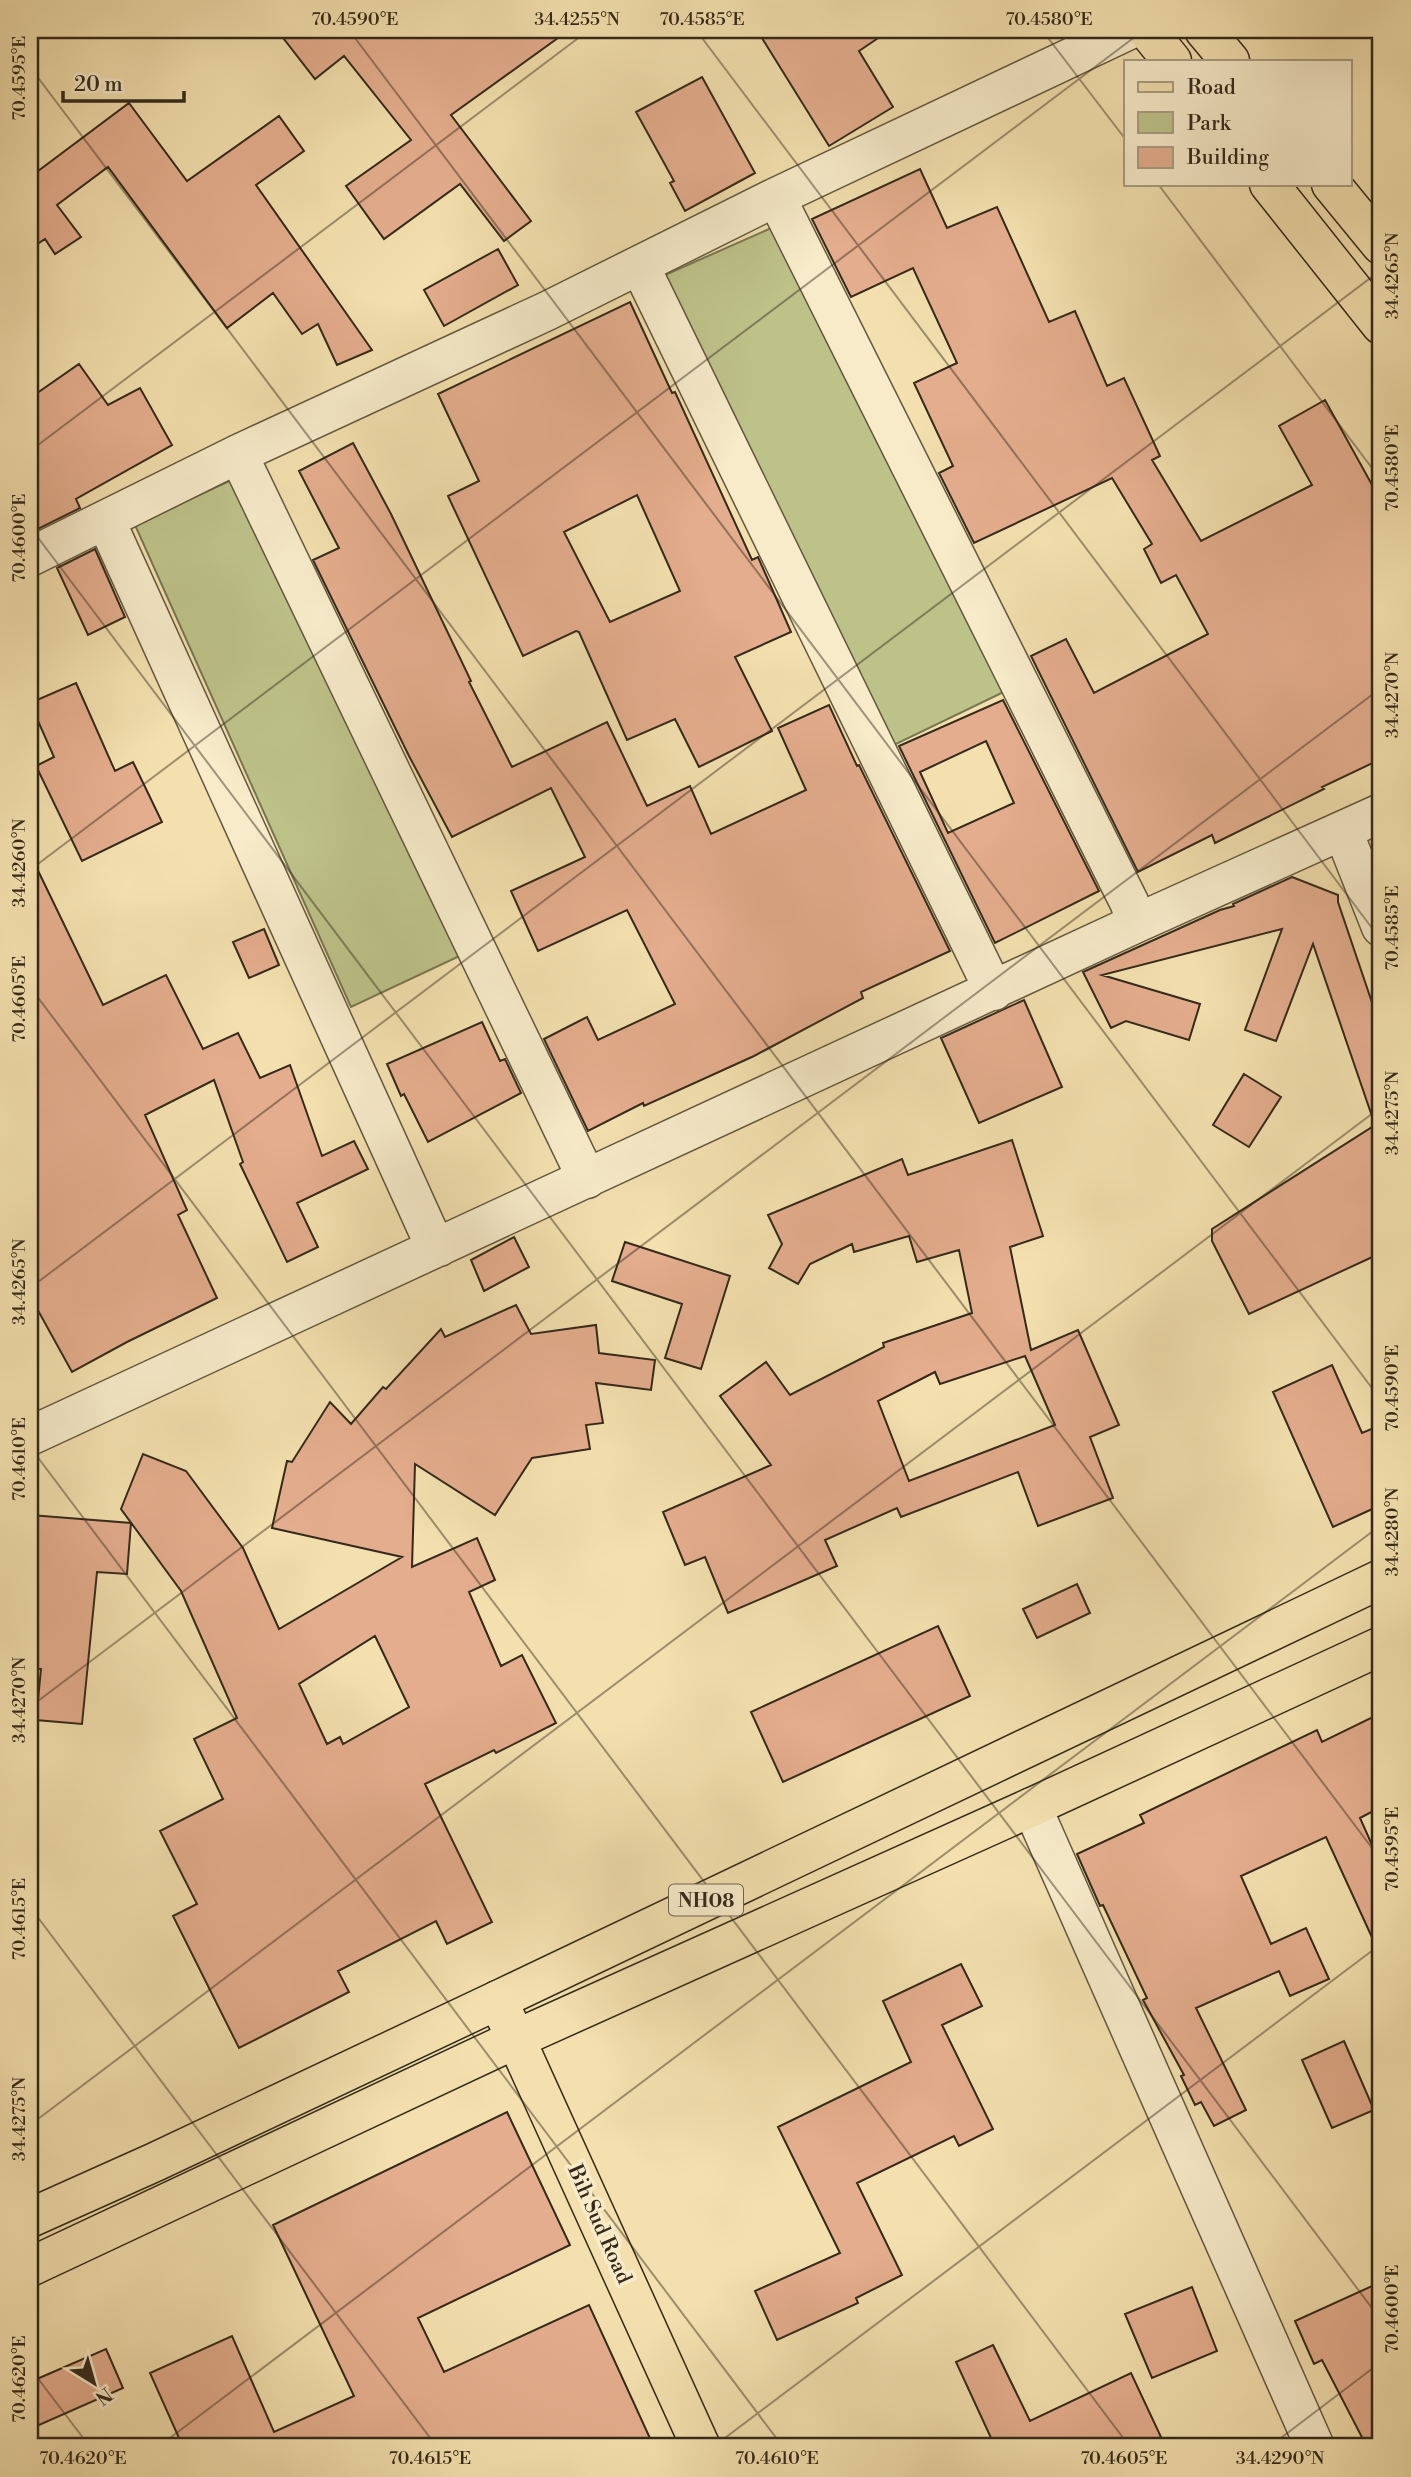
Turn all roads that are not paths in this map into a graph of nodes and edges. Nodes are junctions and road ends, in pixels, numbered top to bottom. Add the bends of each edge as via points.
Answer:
1 (1129, 30) edge
2 (1147, 30) edge
3 (1204, 30) edge
4 (1171, 60) edge
5 (1229, 60) edge
6 (1271, 186) edge
7 (1333, 186) edge
8 (776, 197) junction
9 (1381, 245) edge
10 (640, 266) junction
11 (1381, 325) edge
12 (238, 454) junction
13 (106, 521) junction
14 (30, 557) edge
15 (1381, 813) edge
16 (1343, 831) junction
17 (1137, 923) junction
18 (1381, 927) edge
19 (994, 991) junction
20 (587, 1179) junction
21 (439, 1247) junction
22 (30, 1436) edge
23 (1381, 1579) edge
24 (1381, 1646) edge
25 (1032, 1807) junction
26 (498, 2000) junction
27 (516, 2039) junction
28 (30, 2218) edge
29 (30, 2267) edge
30 (701, 2447) edge
31 (1315, 2447) edge

1 - 8 street
2 - 4 main road
3 - 5 main road
6 - 11 main road
7 - 9 main road
8 - 10 street
8 - 17 street
10 - 12 street
10 - 19 street
12 - 13 street
12 - 20 street
13 - 14 street
13 - 21 street
15 - 16 street
16 - 17 street
16 - 18 street
17 - 19 street
19 - 20 street
20 - 21 street
21 - 22 street
23 - 26 main road, NH08
24 - 25 main road, NH08
25 - 27 main road, NH08
25 - 31 street
26 - 27 main road, Bih Sud Road
26 - 28 main road, NH08
27 - 29 main road, NH08
27 - 30 main road, Bih Sud Road

